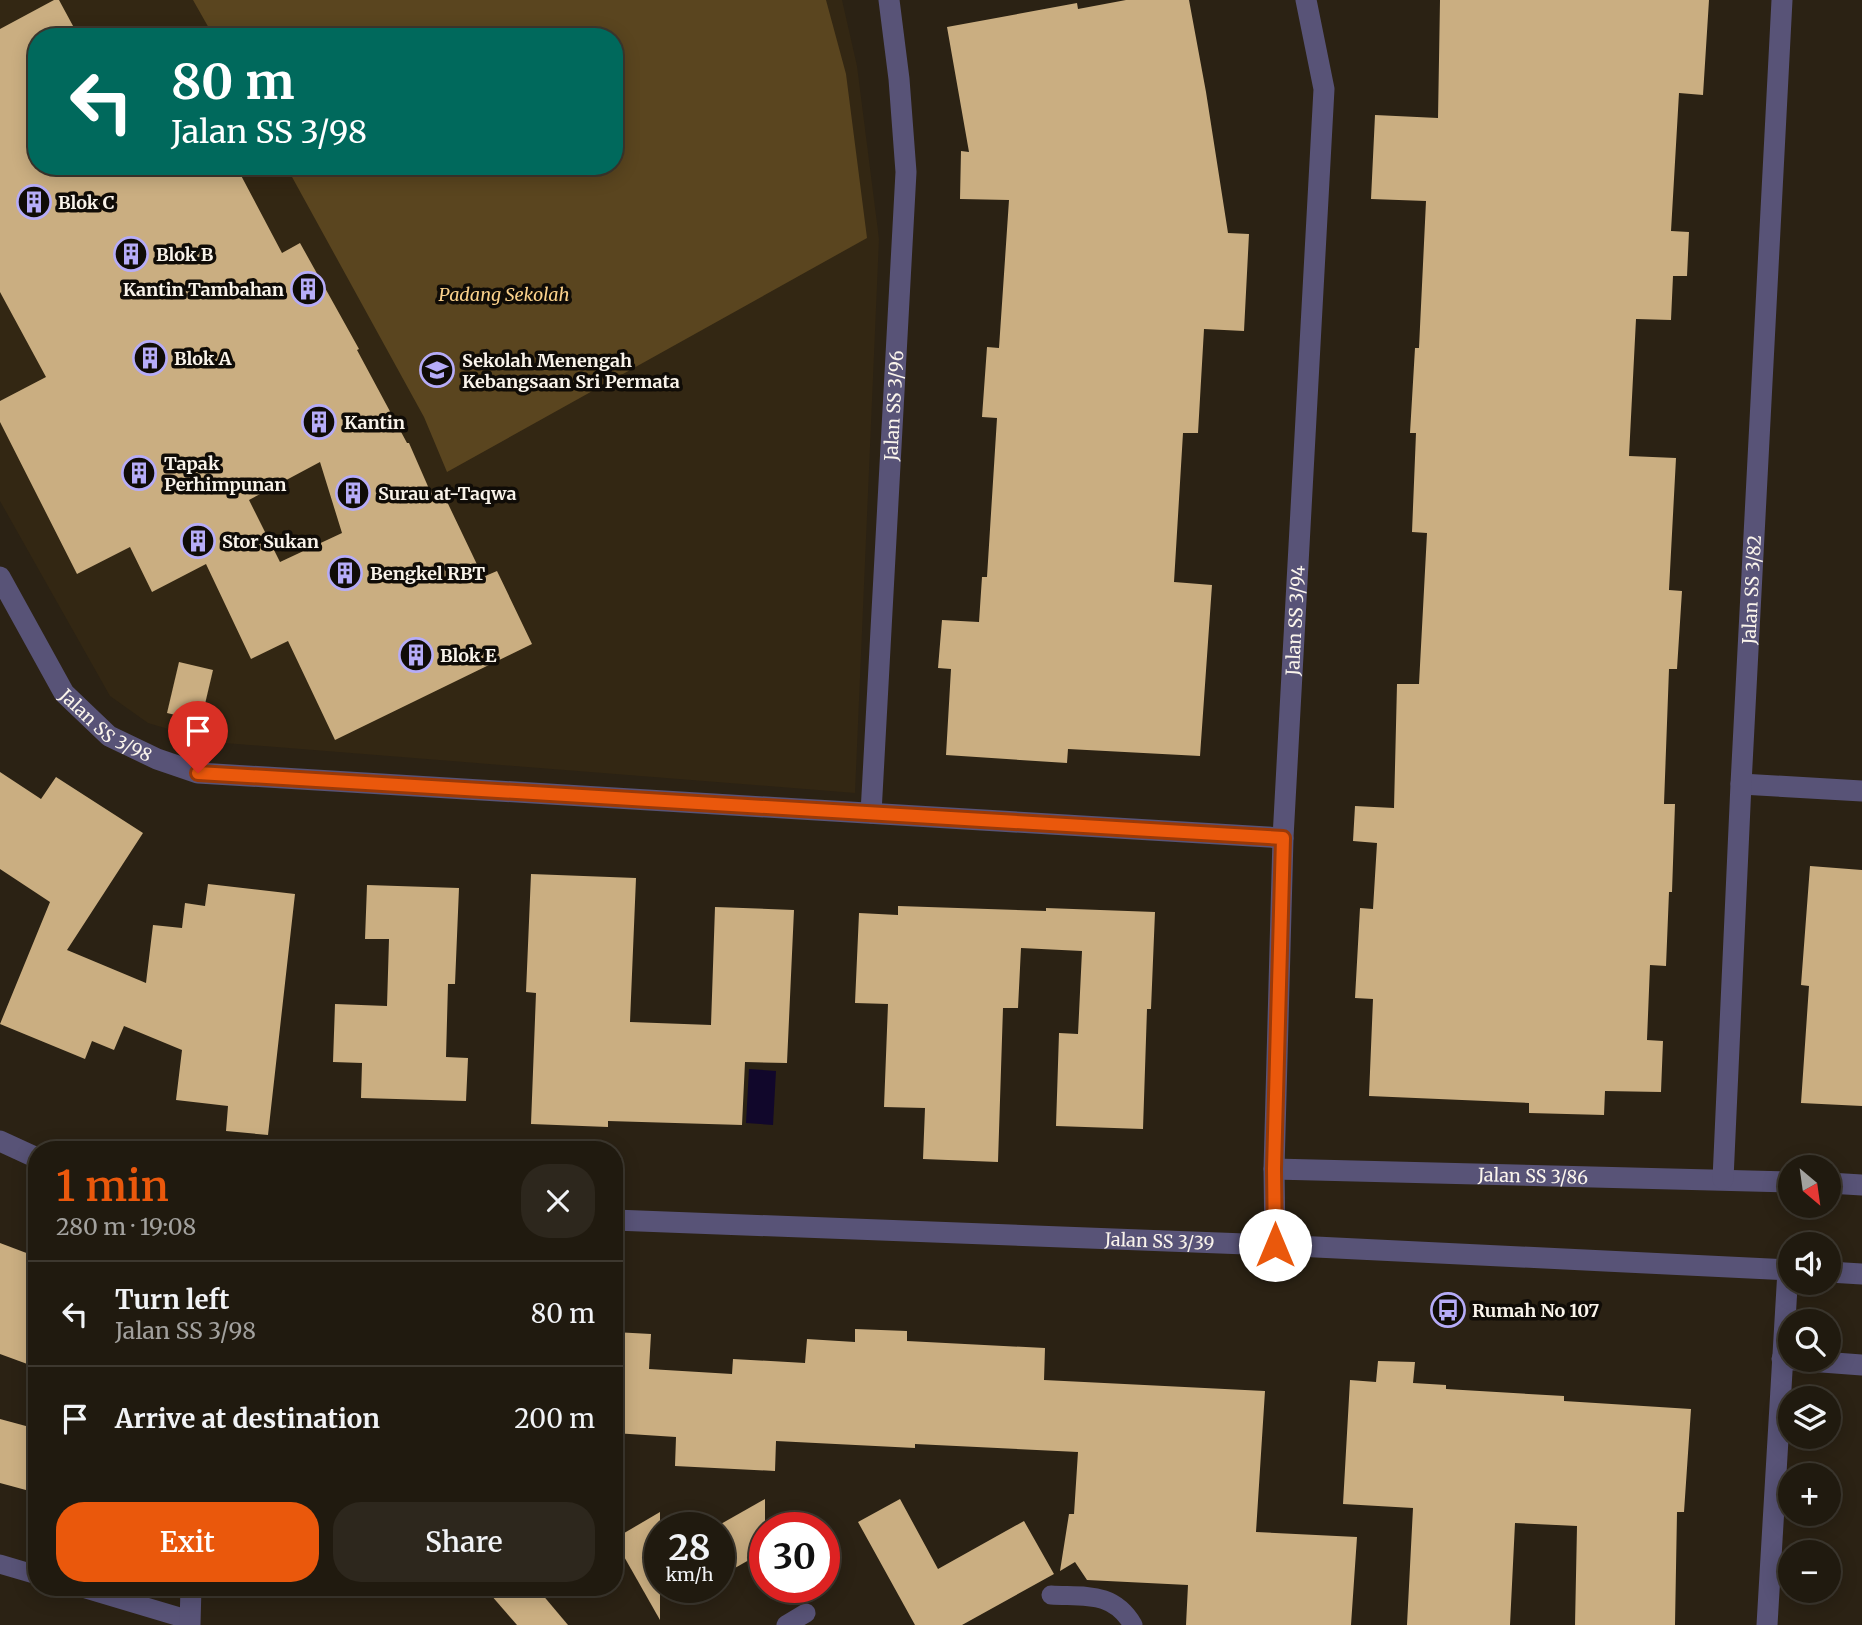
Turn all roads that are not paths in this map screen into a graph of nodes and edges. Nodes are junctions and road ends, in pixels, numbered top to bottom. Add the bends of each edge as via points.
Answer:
1 (889, 0) edge
2 (1306, 0) edge
3 (1782, 0) edge
4 (0, 577) edge
5 (1741, 784) junction
6 (1862, 791) edge
7 (871, 813) junction
8 (1283, 838) junction
9 (0, 1141) edge
10 (28, 1154) edge
11 (1274, 1169) junction
12 (1723, 1179) junction
13 (1778, 1181) edge
14 (1841, 1184) edge
15 (1862, 1185) edge
16 (623, 1220) edge
17 (1275, 1245) junction
18 (1778, 1269) edge
19 (1841, 1273) edge
20 (1862, 1274) edge
21 (1841, 1363) edge
22 (1862, 1365) edge
23 (1781, 1372) edge
24 (0, 1564) edge
25 (28, 1572) edge
26 (1051, 1595) dead end
27 (108, 1596) edge
28 (191, 1596) edge
29 (806, 1614) dead end
30 (190, 1622) edge
31 (786, 1625) edge
32 (1133, 1625) edge
33 (1766, 1625) edge

1 - 7 street, Jalan SS 3/96 via 906,173
2 - 8 street, Jalan SS 3/94 via 1324,89
3 - 5 street, Jalan SS 3/82
4 - 7 street, Jalan SS 3/98 via 64,694 109,736 198,773
5 - 6 street
5 - 12 street, Jalan SS 3/82
7 - 8 street, Jalan SS 3/98
8 - 11 street, Jalan SS 3/94
9 - 10 street
11 - 12 street, Jalan SS 3/86
11 - 17 street, Jalan SS 3/94
12 - 13 street, Jalan SS 3/86
14 - 15 street
16 - 17 street, Jalan SS 3/39
17 - 18 street, Jalan SS 3/39
19 - 20 street
21 - 22 street
23 - 33 street
24 - 25 lane
26 - 32 lane via 1113,1602
27 - 30 lane
28 - 30 street
29 - 31 lane

